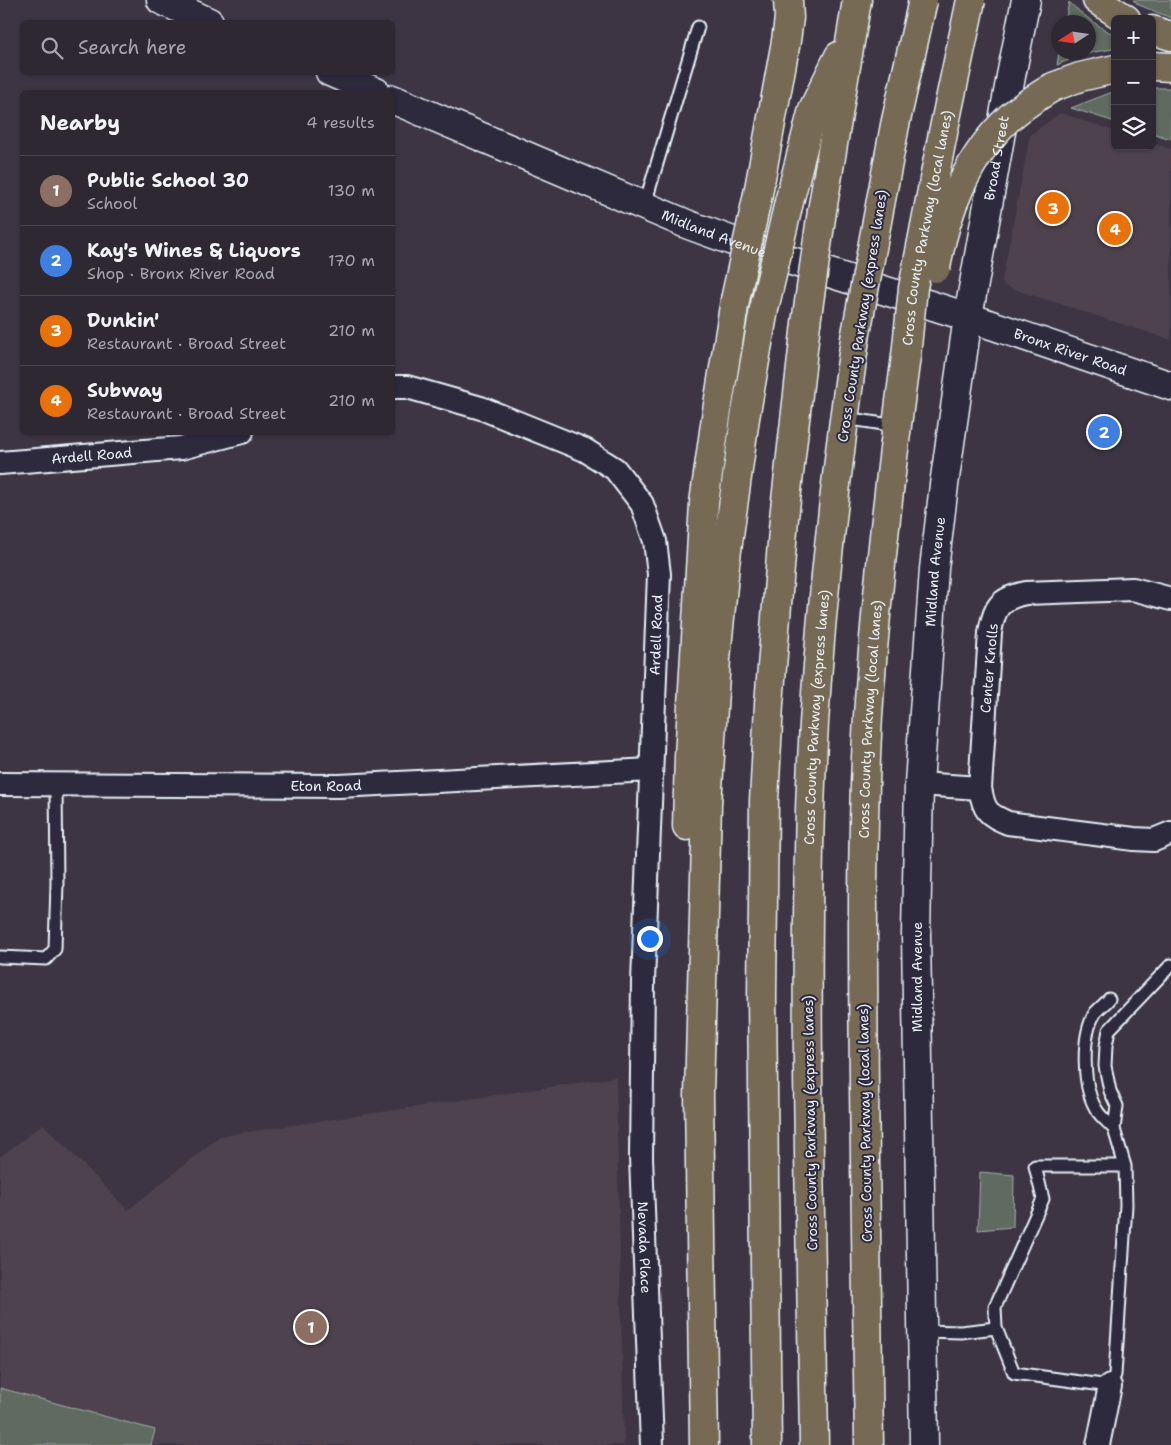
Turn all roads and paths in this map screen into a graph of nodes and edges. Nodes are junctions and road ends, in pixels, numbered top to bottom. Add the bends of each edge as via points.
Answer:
1 (161, 0) edge
2 (788, 0) edge
3 (857, 0) edge
4 (923, 0) edge
5 (971, 0) edge
6 (1026, 0) edge
7 (1097, 0) edge
8 (1119, 15) edge
9 (205, 20) edge
10 (698, 27) dead end
11 (851, 30) junction
12 (1156, 31) edge
13 (1171, 36) edge
14 (1156, 66) edge
15 (1171, 67) edge
16 (1111, 70) edge
17 (337, 75) edge
18 (371, 90) edge
19 (395, 100) edge
20 (644, 207) junction
21 (968, 317) junction
22 (913, 358) junction
23 (1171, 386) edge
24 (395, 387) edge
25 (844, 418) junction
26 (897, 426) junction
27 (231, 435) edge
28 (0, 463) edge
29 (891, 475) junction
30 (1171, 599) edge
31 (651, 770) junction
32 (0, 784) edge
33 (919, 784) junction
34 (56, 785) junction
35 (980, 788) junction
36 (1171, 833) edge
37 (0, 957) edge
38 (1171, 965) edge
39 (1109, 999) dead end
40 (642, 1050) joint
41 (699, 1095) junction
42 (1114, 1129) junction
43 (1125, 1166) junction
44 (996, 1328) junction
45 (922, 1331) junction
46 (1110, 1386) junction
47 (652, 1445) edge
48 (704, 1445) edge
49 (767, 1445) edge
50 (814, 1445) edge
51 (869, 1445) edge
52 (924, 1445) edge
53 (1098, 1445) edge

1 - 9 street
2 - 41 highway, bridge via 786,41 736,300 704,503 689,756 685,955
3 - 11 highway
4 - 25 highway, Cross County Parkway (express lanes), bridge via 895,125 855,339
5 - 22 highway, Cross County Parkway (local lanes), bridge via 915,279
6 - 21 street, Broad Street
7 - 8 highway
10 - 20 lane
11 - 41 highway, bridge via 813,109 764,309 745,418 716,659 706,824
11 - 49 highway, bridge via 806,323 784,518 769,704 764,801 762,997
12 - 13 highway
14 - 15 highway
16 - 22 highway, bridge via 1052,87 1007,119 986,144 962,181 947,219
17 - 18 street
19 - 20 street, Midland Avenue
20 - 21 street, Midland Avenue via 756,250
21 - 23 street, Bronx River Road
21 - 33 street, Midland Avenue via 934,570
22 - 26 highway, Cross County Parkway (local lanes)
22 - 29 highway via 908,424
24 - 31 street, Ardell Road via 407,387 482,408 585,450 615,469 642,504 655,541 659,574
25 - 26 lane
25 - 50 highway, Cross County Parkway (express lanes) via 821,615 810,808 808,984
26 - 29 highway, Cross County Parkway (local lanes)
27 - 28 street, Ardell Road via 181,448
29 - 51 highway, Cross County Parkway (local lanes) via 868,716 862,900
30 - 35 street, Center Knolls via 1133,589 1026,594 1009,597 1002,602 994,614 990,632
31 - 34 street, Eton Road via 339,786
31 - 40 street, Ardell Road
32 - 34 street, Eton Road
33 - 35 street
33 - 45 street, Midland Avenue via 916,934
34 - 37 lane via 54,949 46,959
35 - 36 street, Center Knolls via 982,804 992,816 1008,823 1134,839 1154,840
38 - 42 lane via 1109,1030 1105,1066 1116,1106
39 - 42 lane via 1096,1013 1086,1035 1086,1062 1088,1092 1098,1112
40 - 47 street, Nevada Place via 641,1166
41 - 48 highway
42 - 43 lane
43 - 44 lane via 1035,1166 1044,1199 995,1307
43 - 46 lane via 1126,1205 1115,1375
44 - 45 lane via 961,1332
44 - 46 lane via 1014,1373
45 - 52 street, Midland Avenue
46 - 53 street

